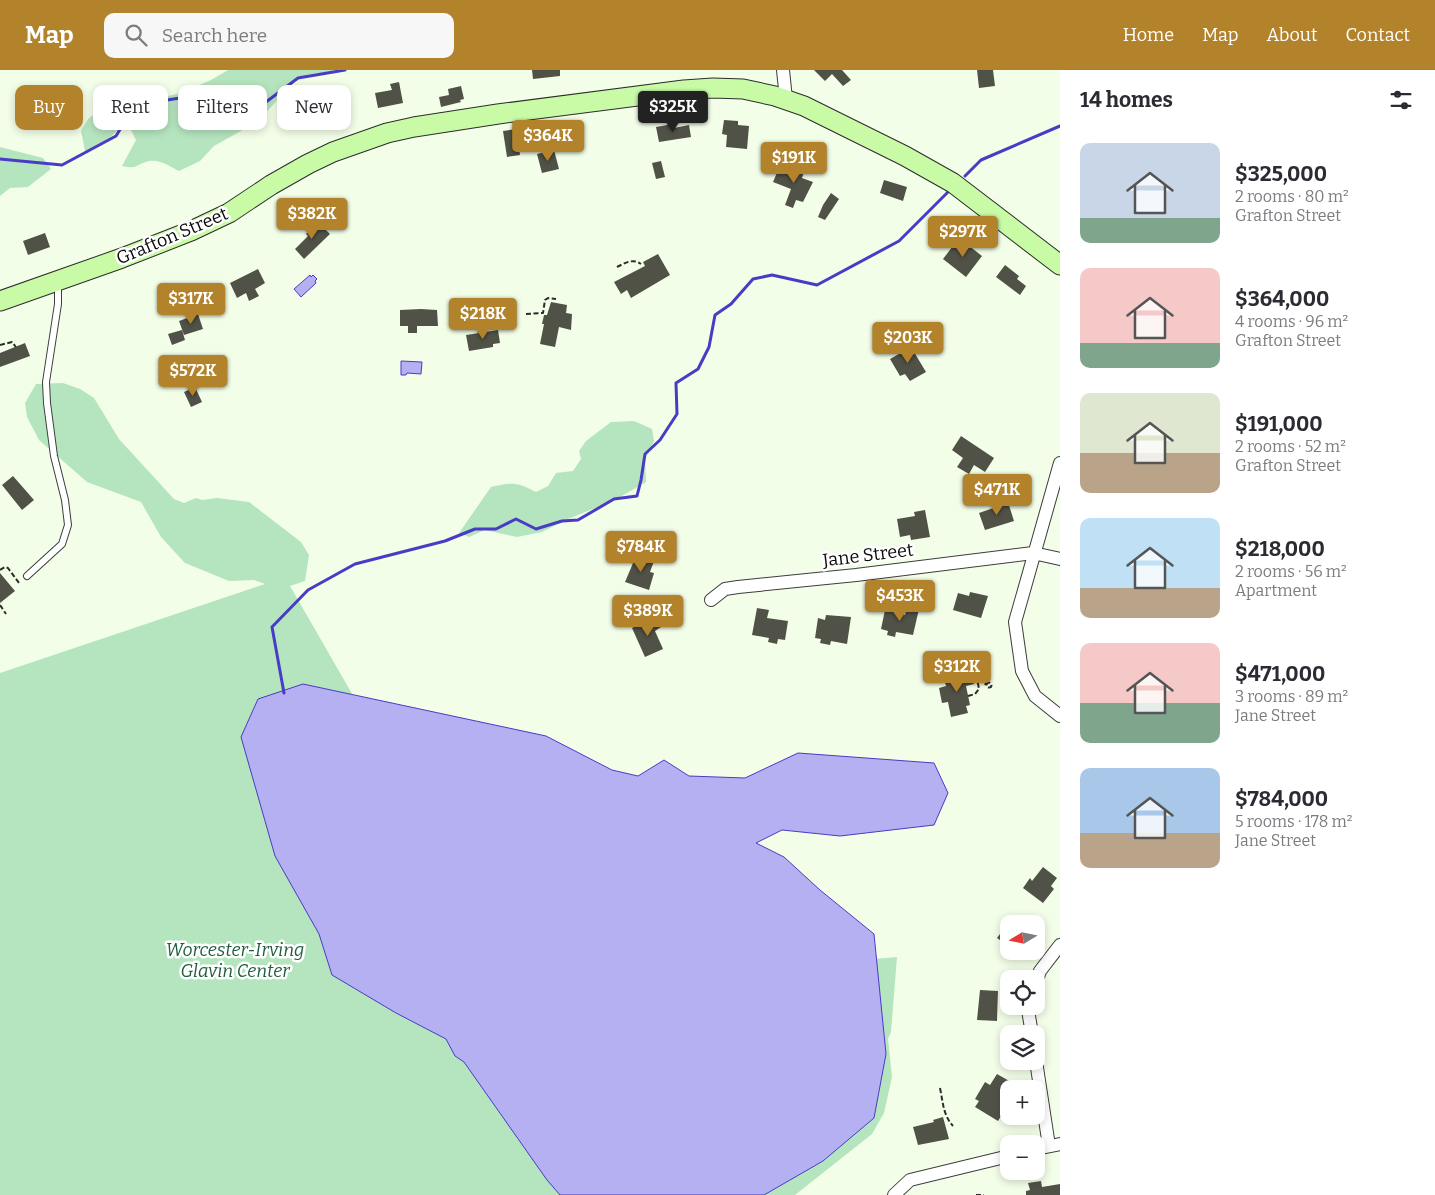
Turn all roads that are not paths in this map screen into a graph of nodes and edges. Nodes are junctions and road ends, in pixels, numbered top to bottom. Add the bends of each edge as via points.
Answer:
1 (783, 70) edge
2 (786, 99) junction
3 (1060, 265) edge
4 (58, 281) junction
5 (0, 301) edge
6 (1060, 463) edge
7 (1033, 553) junction
8 (1060, 558) edge
9 (27, 576) dead end
10 (711, 600) dead end
11 (1060, 716) edge
12 (1060, 945) edge
13 (1041, 970) edge
14 (1038, 1070) edge
15 (1055, 1145) edge
16 (1000, 1158) edge
17 (894, 1195) edge

1 - 2 street
2 - 3 street, Grafton Street via 944,178
2 - 4 street, Grafton Street via 728,88 686,90 414,127 339,149 271,185 229,213 191,231
4 - 5 street, Grafton Street
4 - 9 lane via 58,304 46,382 54,456 68,525 62,544
6 - 7 street
7 - 8 street, Jane Street
7 - 10 street, Jane Street via 738,587 725,589
7 - 11 street via 1015,622 1022,671 1035,696
12 - 13 street
14 - 15 street
16 - 17 street via 910,1180

